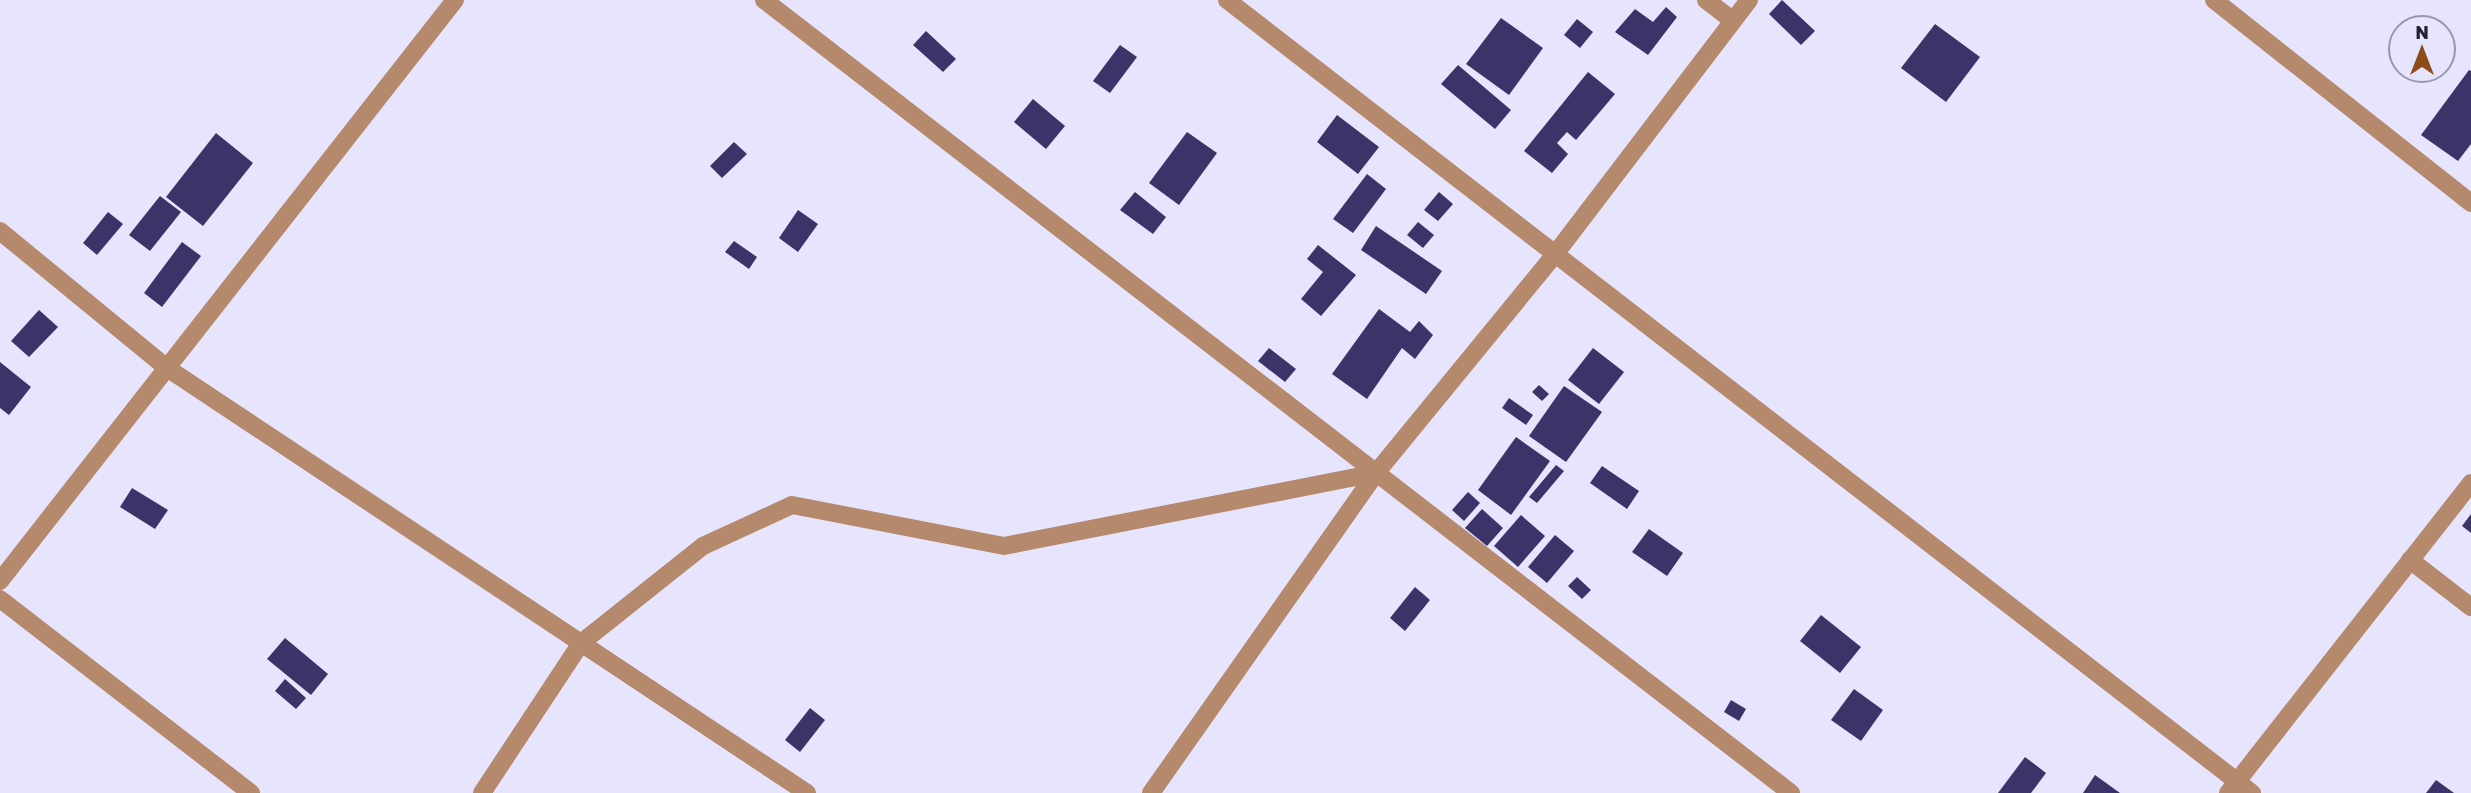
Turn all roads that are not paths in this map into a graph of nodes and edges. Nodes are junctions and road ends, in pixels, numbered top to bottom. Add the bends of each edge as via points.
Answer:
1 (455, 0) edge
2 (764, 0) edge
3 (1227, 0) edge
4 (1706, 0) edge
5 (1749, 0) edge
6 (2214, 0) edge
7 (1732, 20) junction
8 (2471, 203) edge
9 (0, 231) edge
10 (1556, 253) junction
11 (167, 368) junction
12 (1376, 473) junction
13 (2471, 483) edge
14 (2410, 560) junction
15 (0, 581) edge
16 (0, 599) edge
17 (2471, 607) edge
18 (581, 643) junction
19 (2233, 787) edge
20 (251, 793) edge
21 (482, 793) edge
22 (807, 793) edge
23 (1151, 793) edge
24 (1791, 793) edge
25 (2252, 793) edge

1 - 11 street
2 - 12 street
3 - 10 street
4 - 7 street
5 - 7 street
6 - 8 street
7 - 10 street
9 - 11 street
10 - 12 street
10 - 19 street
11 - 15 street
11 - 18 street
12 - 18 street via 1004,546 792,505 703,546
12 - 23 street
12 - 24 street
13 - 14 street
14 - 17 street
14 - 19 street
16 - 20 street
18 - 21 street
18 - 22 street
19 - 25 street

